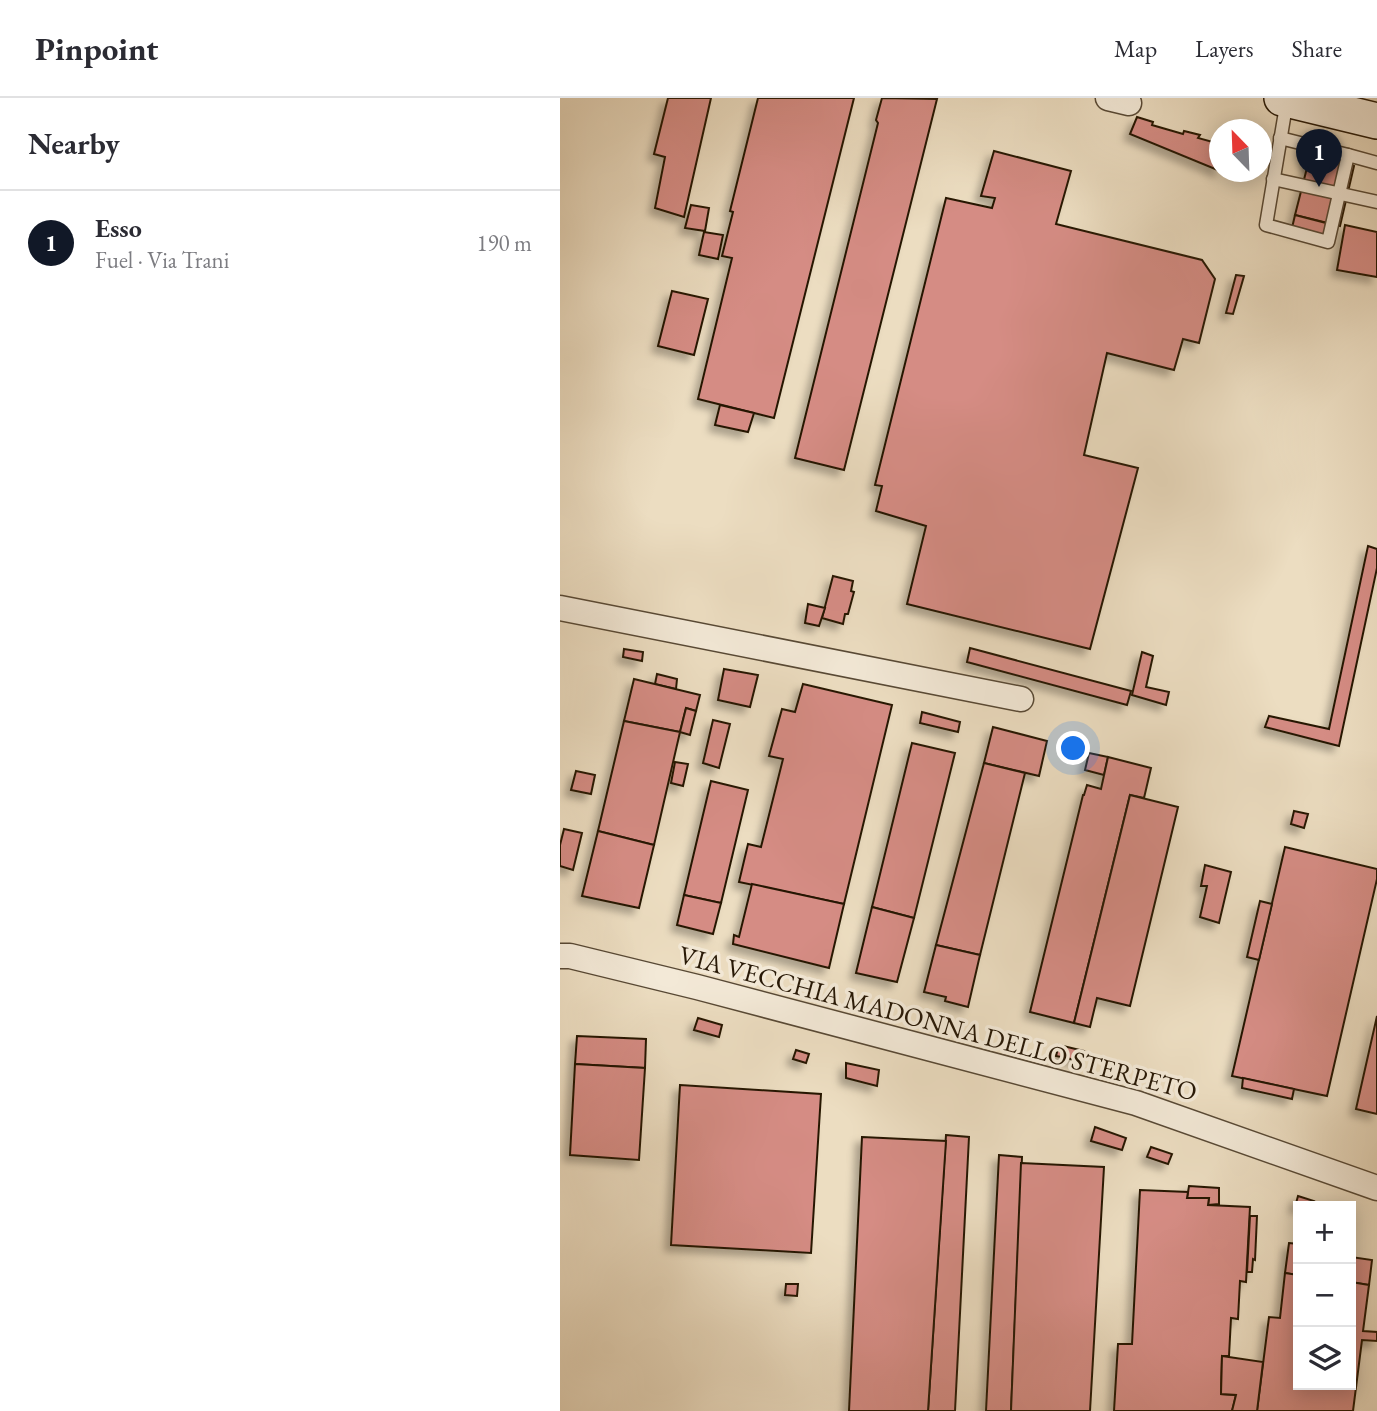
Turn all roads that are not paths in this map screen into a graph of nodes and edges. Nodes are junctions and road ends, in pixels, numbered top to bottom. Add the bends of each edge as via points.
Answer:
1 (1284, 99) edge
2 (1377, 121) edge
3 (1280, 138) junction
4 (1348, 155) junction
5 (1377, 163) edge
6 (1273, 179) junction
7 (1339, 195) junction
8 (1377, 202) edge
9 (560, 608) edge
10 (1021, 699) dead end
11 (560, 956) edge
12 (1377, 1188) edge

1 - 2 main road
1 - 3 lane
3 - 4 lane
3 - 6 lane
4 - 5 lane
4 - 7 lane
6 - 7 lane
6 - 7 lane via 1266,225 1328,242
7 - 8 lane
9 - 10 street
11 - 12 street, VIA VECCHIA MADONNA DELLO STERPETO via 697,987 1136,1102

